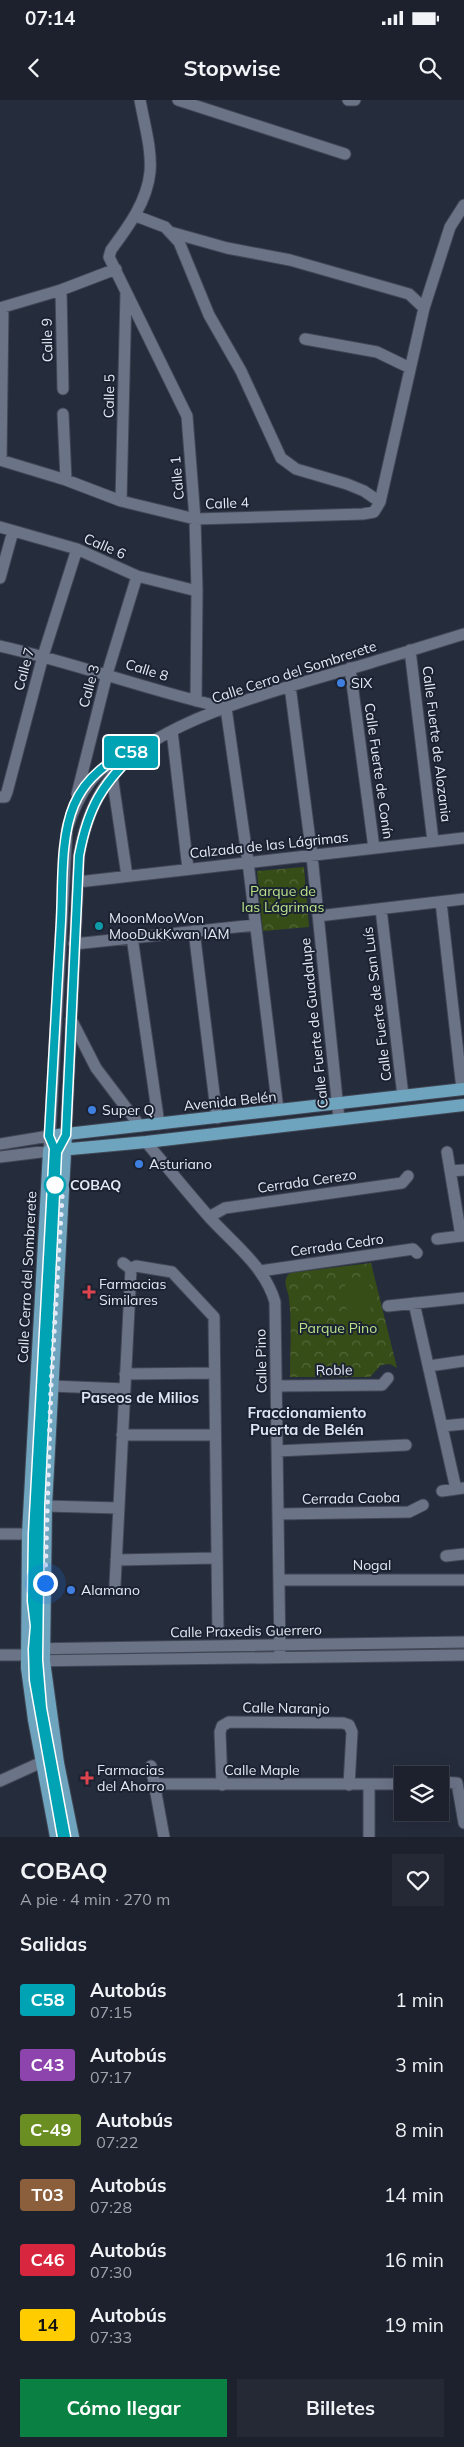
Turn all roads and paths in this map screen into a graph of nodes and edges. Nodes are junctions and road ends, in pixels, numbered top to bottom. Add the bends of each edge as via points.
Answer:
1 (140, 100) edge
2 (178, 100) edge
3 (348, 100) edge
4 (355, 100) edge
5 (345, 154) dead end
6 (464, 205) edge
7 (136, 216) junction
8 (170, 232) junction
9 (116, 269) junction
10 (61, 290) junction
11 (126, 291) junction
12 (1, 307) edge
13 (424, 308) junction
14 (305, 339) dead end
15 (410, 368) junction
16 (63, 389) dead end
17 (64, 414) dead end
18 (0, 460) edge
19 (66, 480) junction
20 (121, 501) junction
21 (377, 507) junction
22 (195, 519) junction
23 (0, 528) edge
24 (13, 531) junction
25 (76, 550) junction
26 (137, 576) junction
27 (0, 578) edge
28 (197, 592) junction
29 (464, 634) edge
30 (0, 646) edge
31 (410, 650) junction
32 (43, 656) junction
33 (350, 668) junction
34 (107, 674) junction
35 (290, 686) junction
36 (196, 701) junction
37 (226, 708) junction
38 (172, 731) junction
39 (138, 750) junction
40 (112, 775) junction
41 (2, 797) edge
42 (74, 805) junction
43 (464, 838) edge
44 (433, 841) junction
45 (374, 848) junction
46 (312, 856) junction
47 (248, 862) junction
48 (188, 869) junction
49 (127, 876) junction
50 (78, 882) junction
51 (464, 899) edge
52 (441, 902) junction
53 (381, 909) junction
54 (318, 916) junction
55 (256, 924) junction
56 (194, 931) junction
57 (132, 937) junction
58 (74, 944) junction
59 (70, 1018) junction
60 (463, 1089) edge
61 (402, 1096) junction
62 (337, 1104) junction
63 (464, 1105) edge
64 (278, 1110) junction
65 (217, 1118) junction
66 (339, 1119) junction
67 (159, 1124) junction
68 (140, 1126) junction
69 (66, 1135) junction
70 (49, 1136) junction
71 (146, 1142) junction
72 (0, 1144) edge
73 (65, 1149) junction
74 (49, 1150) junction
75 (448, 1152) dead end
76 (0, 1157) edge
77 (464, 1170) edge
78 (450, 1171) junction
79 (408, 1176) dead end
80 (209, 1217) junction
81 (462, 1236) edge
82 (437, 1239) dead end
83 (417, 1253) dead end
84 (260, 1270) junction
85 (464, 1298) edge
86 (414, 1303) junction
87 (388, 1306) dead end
88 (464, 1361) edge
89 (429, 1366) junction
90 (214, 1373) junction
91 (125, 1374) junction
92 (388, 1378) dead end
93 (51, 1386) junction
94 (277, 1386) junction
95 (125, 1389) junction
96 (464, 1424) edge
97 (442, 1426) junction
98 (122, 1435) junction
99 (214, 1435) junction
100 (406, 1444) dead end
101 (277, 1451) junction
102 (460, 1489) edge
103 (442, 1491) dead end
104 (46, 1506) junction
105 (423, 1506) dead end
106 (119, 1508) junction
107 (279, 1514) junction
108 (0, 1534) edge
109 (28, 1534) junction
110 (464, 1554) edge
111 (446, 1556) dead end
112 (216, 1558) junction
113 (116, 1560) junction
114 (281, 1580) junction
115 (464, 1580) edge
116 (115, 1585) dead end
117 (218, 1631) dead end
118 (464, 1642) edge
119 (281, 1651) junction
120 (0, 1655) edge
121 (28, 1655) junction
122 (44, 1655) junction
123 (464, 1655) edge
124 (42, 1762) junction
125 (151, 1766) dead end
126 (0, 1781) edge
127 (449, 1783) edge
128 (154, 1784) junction
129 (394, 1784) edge
130 (222, 1785) junction
131 (349, 1785) junction
132 (369, 1786) junction
133 (464, 1824) edge
134 (56, 1837) edge
135 (73, 1837) edge
136 (164, 1837) edge
137 (369, 1837) edge

1 - 7 street via 150,172
2 - 5 street
3 - 4 street
6 - 13 street via 450,227
7 - 8 street via 165,226
7 - 9 street, Calle 1 via 111,250 109,257
8 - 13 street via 227,248 290,260 409,294
8 - 21 street via 179,242 209,314 241,371 281,458 296,469 364,491
9 - 10 street
9 - 11 street, Calle 1
10 - 12 street
10 - 16 street, Calle 9
11 - 20 street, Calle 5
11 - 22 street, Calle 1 via 187,416
12 - 18 street
13 - 15 street
14 - 15 street via 377,352
15 - 21 street
17 - 19 street
18 - 19 street, Calle 4
19 - 20 street, Calle 4
20 - 22 street, Calle 4
21 - 22 street, Calle 4 via 363,514
22 - 28 street, Calle 1
23 - 24 street, Calle 6
24 - 25 street, Calle 6
24 - 27 street
25 - 26 street, Calle 6
25 - 32 street, Calle 7
26 - 28 street, Calle 6
26 - 34 street, Calle 3
28 - 36 street, Calle 1
29 - 31 street, Calle Cerro del Sombrerete
30 - 32 street, Calle 8
31 - 33 street, Calle Cerro del Sombrerete
31 - 44 street, Calle Fuerte de Alozania
32 - 34 street, Calle 8
32 - 41 street, Calle 7
33 - 35 street, Calle Cerro del Sombrerete
33 - 45 street, Calle Fuerte de Conín
34 - 36 street, Calle 8
34 - 42 street, Calle 3
35 - 37 street, Calle Cerro del Sombrerete
35 - 46 street, Calle Fuerte de Guadalupe
36 - 37 street, Calle 8
37 - 38 street, Calle Cerro del Sombrerete
37 - 47 street
38 - 39 street, Calle Cerro del Sombrerete
38 - 48 street
39 - 40 street, Calle Cerro del Sombrerete
39 - 42 street, Calle Cerro del Sombrerete via 107,764 87,783
40 - 49 street
40 - 50 street, Calle Cerro del Sombrerete via 91,808 84,829
42 - 70 street, Calle Cerro del Sombrerete via 67,829 63,879
43 - 44 street, Calzada de las Lágrimas
44 - 45 street, Calzada de las Lágrimas
45 - 46 street, Calzada de las Lágrimas
46 - 47 street, Calzada de las Lágrimas
46 - 54 street, Calle Fuerte de Guadalupe
47 - 48 street, Calzada de las Lágrimas
47 - 55 street
48 - 49 street, Calzada de las Lágrimas
49 - 50 street, Calzada de las Lágrimas
50 - 58 street, Calle Cerro del Sombrerete
51 - 52 street
52 - 53 street
52 - 60 street
53 - 54 street
53 - 61 street, Calle Fuerte de San Luís
54 - 62 street, Calle Fuerte de Guadalupe
55 - 56 street
55 - 64 street
56 - 57 street
56 - 65 street
57 - 58 street
57 - 67 street
58 - 59 street, Calle Cerro del Sombrerete
59 - 68 street via 96,1068
59 - 69 street, Calle Cerro del Sombrerete
60 - 61 main road, Avenida Belén
61 - 62 main road, Avenida Belén
62 - 64 main road, Avenida Belén
62 - 66 street, Calle Fuerte de Guadalupe
63 - 66 main road
64 - 65 main road, Avenida Belén
65 - 67 main road, Avenida Belén
66 - 71 main road
67 - 68 main road, Avenida Belén
68 - 69 main road, Avenida Belén
69 - 70 main road, Avenida Belén
69 - 73 main road, Calle Cerro del Sombrerete
70 - 72 street, Avenida Belén
70 - 74 street, Calle Cerro del Sombrerete
71 - 73 main road
71 - 80 street, Calle Pino
73 - 74 main road
73 - 93 main road, Calle Cerro del Sombrerete
74 - 76 street
74 - 109 main road, Calle Cerro del Sombrerete
75 - 78 street
77 - 78 street
78 - 81 street
79 - 80 street, Cerrada Cerezo via 402,1182 225,1208
80 - 84 street, Calle Pino
81 - 82 street
83 - 84 street, Cerrada Cedro via 413,1249
84 - 94 street, Calle Pino via 271,1287 275,1302
85 - 86 street
86 - 87 street
86 - 89 street
88 - 89 street
89 - 97 street
90 - 91 street
90 - 91 street via 215,1322 210,1312 172,1272 127,1266
90 - 99 street
91 - 95 street
92 - 94 street, Roble via 382,1385
93 - 95 street
93 - 104 main road, Calle Cerro del Sombrerete
94 - 101 street, Calle Pino
95 - 98 street
96 - 97 street
97 - 102 street
98 - 99 street
98 - 106 street
99 - 112 street
100 - 101 street
101 - 107 street, Calle Pino
102 - 103 street
104 - 106 street
104 - 122 main road, Calle Cerro del Sombrerete
105 - 107 street, Cerrada Caoba via 409,1512
106 - 113 street
107 - 114 street, Calle Pino
108 - 109 street
109 - 121 main road, Calle Cerro del Sombrerete
110 - 111 street
112 - 113 street
112 - 117 street
113 - 116 street
114 - 115 street, Nogal
114 - 119 street, Calle Pino
118 - 119 street, Calle Praxedis Guerrero
119 - 122 street, Calle Praxedis Guerrero
119 - 123 street, Calle Praxedis Guerrero
120 - 121 street
121 - 122 street, Calle Praxedis Guerrero
121 - 124 main road, Calle Cerro del Sombrerete
122 - 135 main road, Calle Cerro del Sombrerete via 58,1763
124 - 126 street
124 - 134 main road, Calle Cerro del Sombrerete
125 - 128 street
127 - 133 street via 457,1783
128 - 130 street, Calle Maple
128 - 136 street
129 - 132 street, Calle Maple
130 - 131 street, Calle Maple
130 - 131 street, Calle Naranjo via 220,1732 222,1726 229,1722 349,1726 352,1732
131 - 132 street, Calle Maple
132 - 137 street

